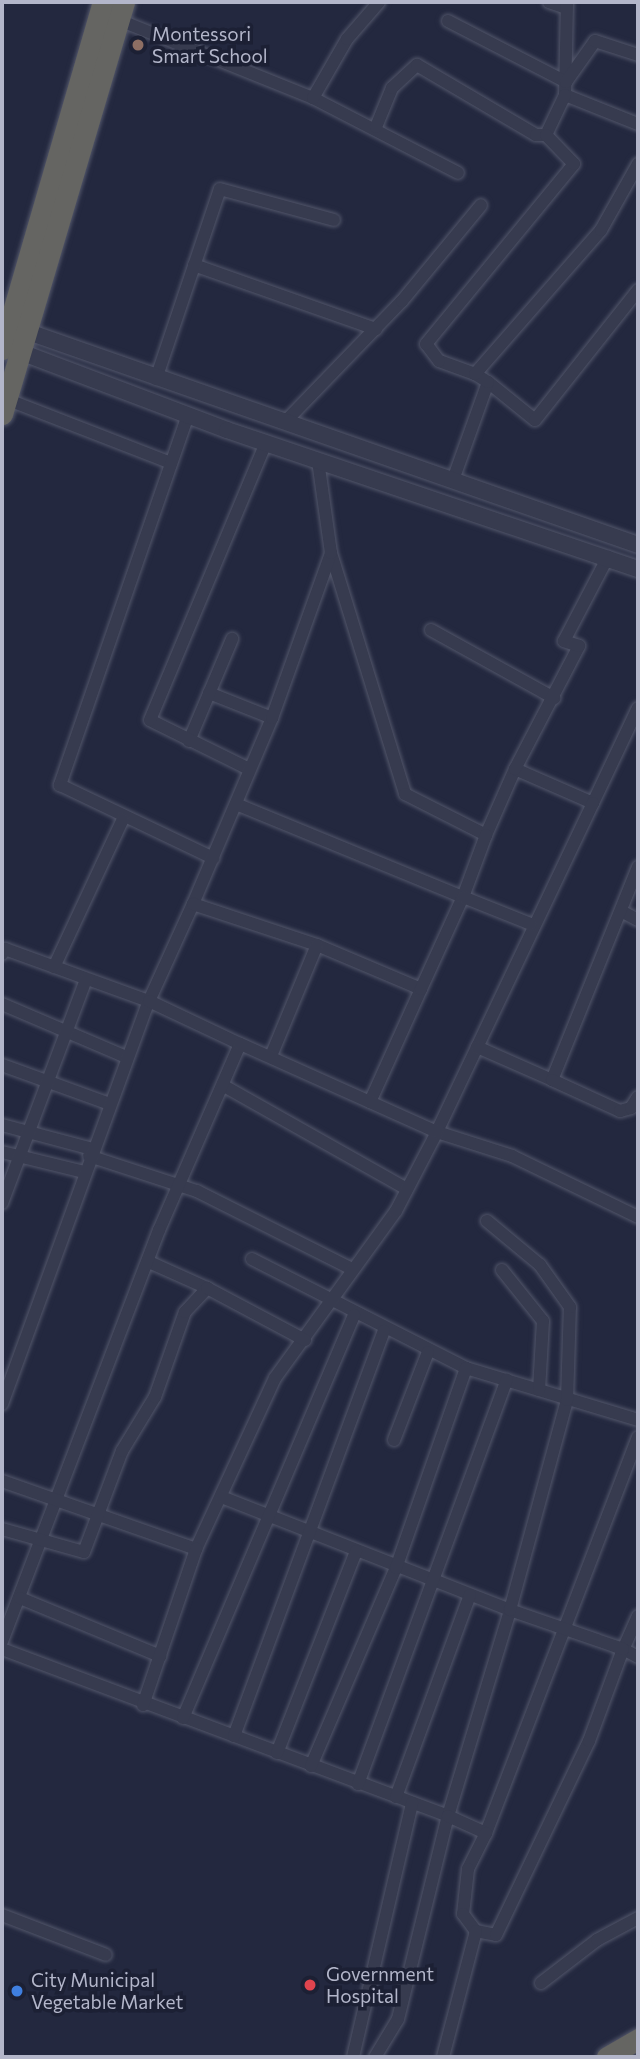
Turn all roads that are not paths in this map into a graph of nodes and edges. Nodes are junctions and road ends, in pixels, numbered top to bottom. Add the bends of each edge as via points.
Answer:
1 (103, 2) edge
2 (379, 2) edge
3 (549, 2) edge
4 (567, 5) edge
5 (121, 11) edge
6 (448, 21) dead end
7 (638, 55) edge
8 (565, 88) junction
9 (313, 98) junction
10 (638, 124) edge
11 (376, 127) junction
12 (546, 135) junction
13 (638, 164) edge
14 (458, 173) dead end
15 (481, 205) dead end
16 (334, 220) dead end
17 (194, 265) junction
18 (638, 290) edge
19 (376, 329) junction
20 (9, 340) edge
21 (475, 374) junction
22 (156, 379) junction
23 (488, 382) junction
24 (4, 406) edge
25 (188, 415) junction
26 (285, 422) junction
27 (266, 443) junction
28 (318, 460) junction
29 (171, 463) junction
30 (453, 480) junction
31 (638, 544) edge
32 (331, 553) junction
33 (608, 557) junction
34 (638, 569) edge
35 (431, 630) dead end
36 (232, 639) dead end
37 (209, 693) junction
38 (554, 698) junction
39 (638, 708) edge
40 (272, 718) junction
41 (189, 741) junction
42 (249, 769) junction
43 (515, 769) junction
44 (593, 803) junction
45 (236, 804) junction
46 (123, 819) junction
47 (486, 835) junction
48 (213, 858) junction
49 (638, 867) edge
50 (463, 897) junction
51 (192, 904) junction
52 (621, 911) junction
53 (638, 920) edge
54 (531, 923) junction
55 (317, 945) junction
56 (2, 954) edge
57 (54, 967) junction
58 (86, 979) junction
59 (421, 989) junction
60 (149, 1001) junction
61 (2, 1004) edge
62 (65, 1030) junction
63 (240, 1044) junction
64 (477, 1047) junction
65 (271, 1056) junction
66 (126, 1057) junction
67 (2, 1065) edge
68 (552, 1080) junction
69 (45, 1081) junction
70 (224, 1086) junction
71 (638, 1097) edge
72 (370, 1102) junction
73 (107, 1103) junction
74 (2, 1125) edge
75 (437, 1132) junction
76 (26, 1133) junction
77 (2, 1152) edge
78 (91, 1152) junction
79 (17, 1157) junction
80 (84, 1172) junction
81 (183, 1185) junction
82 (407, 1189) junction
83 (2, 1203) edge
84 (638, 1217) edge
85 (486, 1221) dead end
86 (252, 1259) dead end
87 (149, 1262) junction
88 (352, 1269) junction
89 (502, 1270) dead end
90 (207, 1288) junction
91 (329, 1301) junction
92 (354, 1315) junction
93 (384, 1331) junction
94 (304, 1340) junction
95 (428, 1352) junction
96 (466, 1368) junction
97 (507, 1380) junction
98 (539, 1390) junction
99 (567, 1400) junction
100 (2, 1404) edge
101 (638, 1420) edge
102 (638, 1437) edge
103 (394, 1440) dead end
104 (2, 1481) edge
105 (222, 1497) junction
106 (52, 1500) junction
107 (99, 1516) junction
108 (267, 1516) junction
109 (2, 1529) edge
110 (306, 1531) junction
111 (41, 1543) junction
112 (196, 1549) junction
113 (356, 1551) junction
114 (396, 1567) junction
115 (435, 1582) junction
116 (470, 1595) junction
117 (20, 1598) junction
118 (510, 1610) junction
119 (638, 1616) edge
120 (565, 1627) junction
121 (2, 1641) edge
122 (2, 1649) edge
123 (623, 1649) junction
124 (160, 1656) junction
125 (638, 1657) edge
126 (143, 1705) junction
127 (183, 1718) junction
128 (234, 1736) junction
129 (277, 1753) junction
130 (311, 1766) junction
131 (358, 1784) junction
132 (396, 1797) junction
133 (412, 1803) junction
134 (448, 1815) junction
135 (486, 1833) junction
136 (2, 1915) edge
137 (638, 1918) edge
138 (476, 1931) junction
139 (106, 1955) dead end
140 (541, 1983) dead end
141 (638, 2039) edge
142 (353, 2057) edge
143 (375, 2057) edge
144 (443, 2057) edge
145 (607, 2057) edge

1 - 20 highway
2 - 9 street via 347,39
3 - 4 street
4 - 8 street
5 - 9 street
5 - 20 highway
6 - 8 street
7 - 8 street via 595,41
8 - 10 street
8 - 12 street
9 - 11 street
11 - 12 street via 392,88 421,65
11 - 14 street
12 - 21 street via 574,164 426,344 439,361
13 - 21 street via 601,230
15 - 19 street
16 - 17 street via 223,187
17 - 19 street
17 - 22 street
18 - 23 street via 535,421
19 - 26 street
20 - 22 street
20 - 24 highway
20 - 25 street
21 - 23 street
22 - 26 street
23 - 30 street
24 - 29 street
25 - 27 street
25 - 29 street
26 - 30 street
27 - 28 street
27 - 41 street via 151,717 153,724
28 - 32 street
28 - 33 street
29 - 46 street via 60,780 62,789
30 - 31 street
32 - 40 street
32 - 47 street via 405,794
33 - 34 street
33 - 38 street via 564,641 579,646
35 - 38 street
36 - 37 street
37 - 40 street
37 - 41 street
38 - 43 street
39 - 44 street
40 - 42 street
41 - 42 street
42 - 45 street
43 - 44 street
43 - 47 street
44 - 54 street
45 - 48 street
45 - 50 street
46 - 48 street
46 - 57 street
47 - 50 street
48 - 51 street
49 - 52 street
50 - 54 street
50 - 59 street
51 - 55 street
51 - 60 street
52 - 53 street
52 - 68 street
54 - 64 street
55 - 59 street
55 - 65 street
56 - 57 street via 5,949
57 - 58 street
58 - 60 street
58 - 62 street
59 - 72 street
60 - 63 street
60 - 66 street
61 - 62 street
62 - 66 street
62 - 69 street
63 - 65 street
63 - 70 street
64 - 68 street
64 - 75 street
65 - 72 street
66 - 73 street
67 - 69 street
68 - 71 street via 620,1111 631,1108
69 - 73 street
69 - 76 street
70 - 81 street
70 - 82 street
72 - 75 street
73 - 78 street
74 - 76 street
75 - 82 street
75 - 84 street via 512,1156
76 - 78 street
76 - 79 street
77 - 79 street
78 - 80 street
78 - 81 street
79 - 80 street
79 - 83 street
80 - 100 street
81 - 87 street
81 - 88 street
82 - 88 street
85 - 99 street via 566,1294 571,1323
86 - 91 street
87 - 90 street
87 - 106 street
88 - 91 street
89 - 98 street via 543,1321
90 - 94 street
90 - 107 street via 185,1312 155,1397 122,1451
91 - 92 street
91 - 94 street
92 - 93 street
92 - 108 street
93 - 95 street
93 - 110 street
94 - 105 street via 275,1378
95 - 96 street
95 - 103 street
96 - 97 street
96 - 114 street
97 - 98 street
97 - 115 street
98 - 99 street
99 - 101 street
99 - 118 street
102 - 120 street
104 - 106 street
105 - 108 street
105 - 112 street
106 - 107 street
106 - 111 street
107 - 111 street via 80,1555
107 - 112 street
108 - 110 street
108 - 127 street
109 - 111 street
110 - 113 street
110 - 128 street
111 - 117 street
112 - 124 street
113 - 114 street
113 - 129 street
114 - 115 street
114 - 130 street
115 - 116 street
115 - 131 street
116 - 118 street
116 - 132 street
117 - 121 street
117 - 124 street
118 - 120 street
118 - 134 street
119 - 123 street
120 - 123 street
120 - 135 street
122 - 126 street
123 - 125 street
123 - 138 street via 589,1741 496,1934
124 - 126 street
126 - 127 street
127 - 128 street
128 - 129 street
129 - 130 street
130 - 131 street
131 - 132 street
132 - 133 street
133 - 134 street
133 - 142 street
134 - 135 street
134 - 143 street via 398,2019
135 - 138 street via 468,1869 463,1914
136 - 139 street
137 - 140 street
138 - 144 street
141 - 145 highway

